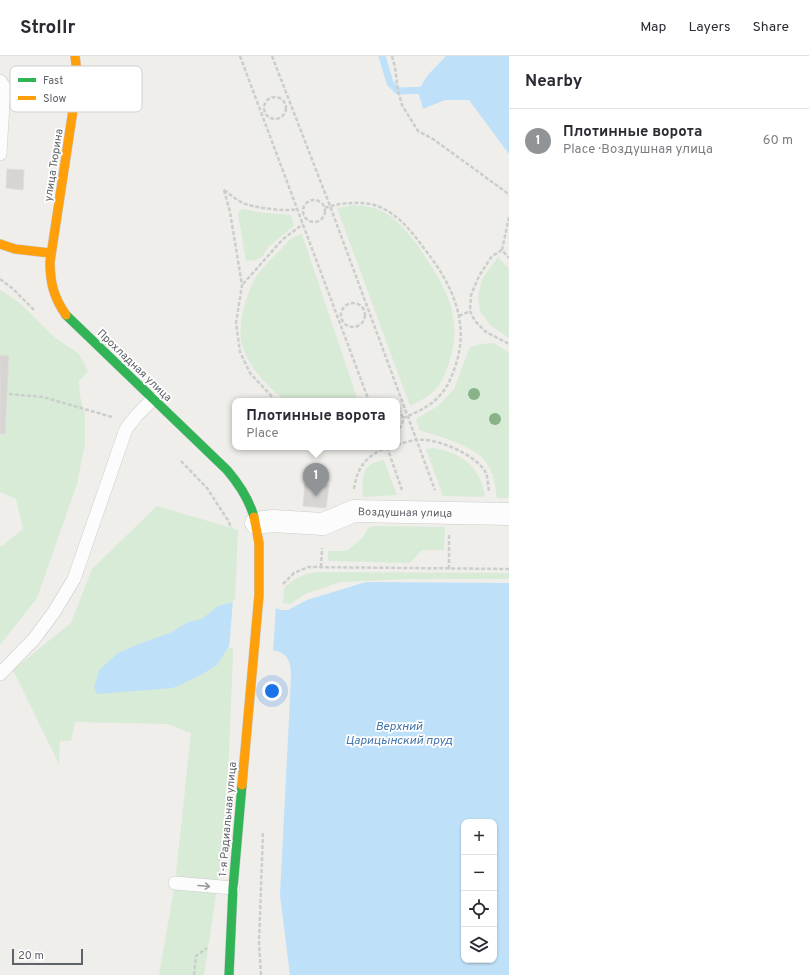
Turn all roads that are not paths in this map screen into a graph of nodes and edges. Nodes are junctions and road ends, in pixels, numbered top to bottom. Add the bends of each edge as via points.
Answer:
1 (75, 56) edge
2 (76, 66) edge
3 (0, 81) edge
4 (74, 112) edge
5 (0, 154) edge
6 (0, 244) edge
7 (50, 253) junction
8 (153, 398) junction
9 (500, 514) edge
10 (256, 523) junction
11 (0, 674) edge
12 (175, 883) dead end
13 (233, 888) junction
14 (229, 975) edge

1 - 2 main road, улица Тюрина
3 - 5 lane via 4,87
4 - 7 main road, улица Тюрина
6 - 7 main road via 16,249
7 - 8 main road, Прохладная улица via 52,289 64,312
8 - 10 main road, Прохладная улица via 239,484
8 - 11 lane via 126,429 74,579 34,639
9 - 10 street, Воздушная улица via 354,511 323,524 274,521
10 - 13 main road, 1-я Радиальная улица via 260,543 259,595
12 -> 13 lane
13 - 14 main road, 1-я Радиальная улица

